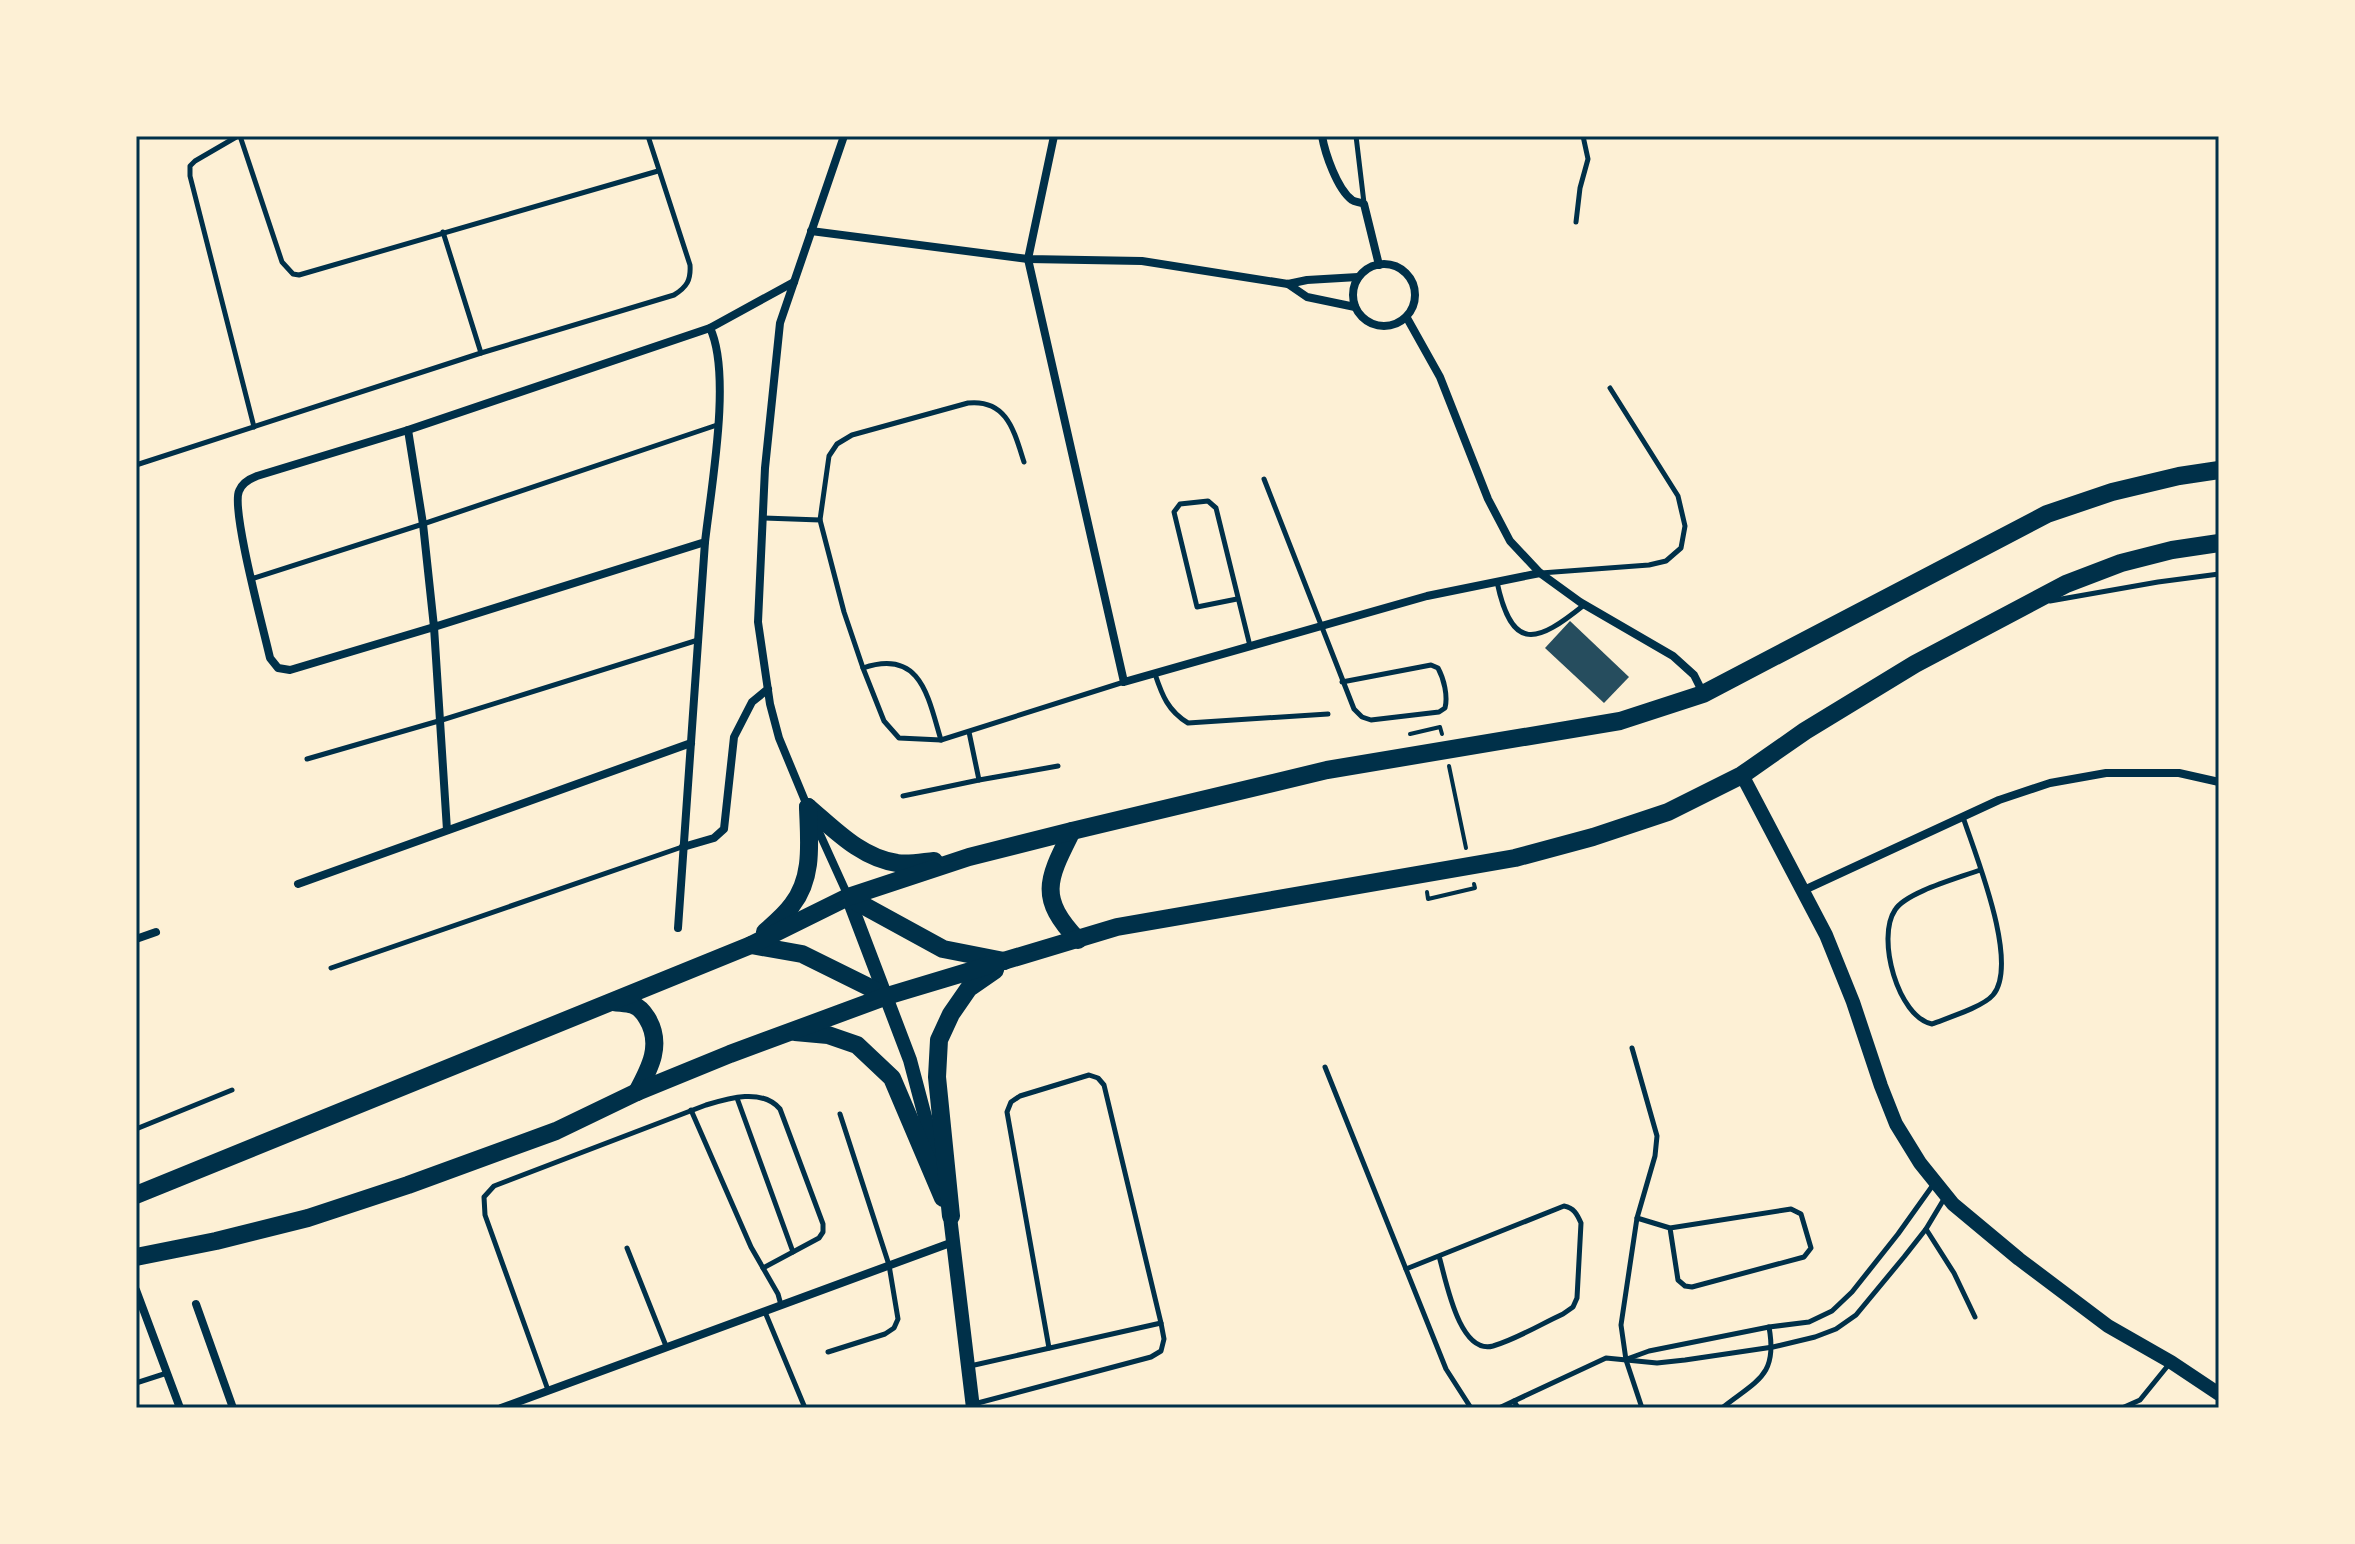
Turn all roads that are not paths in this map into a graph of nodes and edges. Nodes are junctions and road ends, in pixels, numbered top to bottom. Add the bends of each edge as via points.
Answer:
1 (239, 136) edge
2 (648, 136) edge
3 (844, 136) edge
4 (1054, 136) edge
5 (1322, 136) edge
6 (1356, 136) edge
7 (1583, 136) edge
8 (658, 171) junction
9 (1364, 204) junction
10 (1576, 222) dead end
11 (811, 231) junction
12 (443, 232) junction
13 (1028, 259) junction
14 (1379, 265) junction
15 (1358, 277) junction
16 (794, 282) junction
17 (1288, 284) junction
18 (1355, 307) junction
19 (1407, 318) junction
20 (710, 328) junction
21 (481, 353) junction
22 (1610, 388) dead end
23 (717, 425) junction
24 (254, 427) junction
25 (408, 430) junction
26 (1024, 462) dead end
27 (136, 465) edge
28 (2219, 470) edge
29 (1264, 479) dead end
30 (763, 518) junction
31 (820, 520) junction
32 (423, 524) junction
33 (705, 542) junction
34 (2219, 543) edge
35 (1540, 573) junction
36 (2219, 574) edge
37 (251, 579) junction
38 (1497, 581) junction
39 (1237, 599) junction
40 (2025, 604) junction
41 (1585, 605) junction
42 (1320, 626) junction
43 (434, 627) junction
44 (698, 640) junction
45 (1250, 646) junction
46 (863, 668) junction
47 (1155, 674) junction
48 (1124, 682) junction
49 (1342, 682) junction
50 (768, 689) junction
51 (1703, 694) junction
52 (1328, 714) dead end
53 (442, 720) junction
54 (969, 732) junction
55 (941, 740) junction
56 (691, 743) junction
57 (307, 759) dead end
58 (1058, 766) dead end
59 (1742, 775) junction
60 (979, 780) junction
61 (2219, 782) edge
62 (903, 796) dead end
63 (808, 807) junction
64 (1962, 817) junction
65 (447, 830) junction
66 (1072, 831) junction
67 (683, 847) junction
68 (969, 857) junction
69 (1980, 870) junction
70 (298, 884) dead end
71 (1802, 891) junction
72 (848, 897) junction
73 (678, 928) dead end
74 (156, 932) dead end
75 (136, 939) edge
76 (1078, 940) junction
77 (751, 945) junction
78 (1007, 961) junction
79 (331, 968) dead end
80 (887, 996) junction
81 (611, 1002) junction
82 (791, 1032) junction
83 (1632, 1048) dead end
84 (1325, 1067) dead end
85 (232, 1090) dead end
86 (637, 1092) junction
87 (737, 1098) junction
88 (691, 1110) junction
89 (840, 1114) dead end
90 (136, 1129) edge
91 (1935, 1182) junction
92 (136, 1195) edge
93 (1946, 1195) junction
94 (951, 1216) junction
95 (1637, 1218) junction
96 (1670, 1228) junction
97 (1926, 1229) junction
98 (954, 1241) junction
99 (627, 1248) dead end
100 (793, 1252) junction
101 (1439, 1256) junction
102 (136, 1257) edge
103 (889, 1265) junction
104 (763, 1268) junction
105 (1406, 1269) junction
106 (136, 1290) edge
107 (138, 1301) edge
108 (196, 1304) dead end
109 (781, 1305) junction
110 (765, 1311) junction
111 (1975, 1317) dead end
112 (1161, 1323) junction
113 (1769, 1327) junction
114 (666, 1346) junction
115 (1773, 1347) junction
116 (1049, 1348) junction
117 (828, 1352) dead end
118 (1626, 1360) junction
119 (2171, 1362) junction
120 (968, 1367) junction
121 (167, 1373) junction
122 (136, 1383) edge
123 (548, 1390) junction
124 (2219, 1394) edge
125 (1514, 1401) junction
126 (973, 1406) edge
127 (180, 1408) edge
128 (233, 1408) edge
129 (501, 1408) edge
130 (805, 1408) edge
131 (1471, 1408) edge
132 (1499, 1408) edge
133 (1518, 1408) edge
134 (1642, 1408) edge
135 (1722, 1408) edge
136 (2122, 1408) edge

1 - 12 lane via 282,262 293,274 306,275
1 - 24 lane via 195,161 190,176
2 - 8 lane
3 - 11 street
4 - 13 street
5 - 9 street via 1337,179 1351,200
6 - 9 lane
7 - 10 lane via 1588,159
8 - 12 lane
8 - 21 lane via 690,265 683,289
9 - 14 street
11 - 13 street
11 - 16 street
12 - 21 lane
13 - 17 street via 1142,261
13 - 48 street
14 - 15 street
14 - 19 street via 1394,265 1411,278 1416,299
15 - 17 street
15 - 18 street
16 - 20 street
16 - 30 street via 780,323
17 - 18 street via 1307,297
18 - 19 street via 1377,326
19 - 35 street via 1440,377 1488,499 1510,541
20 - 23 street via 720,353
20 - 25 street
21 - 24 lane
22 - 35 lane via 1678,496 1685,526 1681,548 1666,561 1649,565
23 - 32 lane
23 - 33 street
24 - 27 lane
25 - 32 street
25 - 37 street via 243,484 237,501
26 - 31 lane via 1002,414 982,402 852,435 829,456
28 - 51 highway via 2112,492 2047,514
29 - 42 lane
30 - 31 lane
30 - 50 street via 758,622
31 - 46 lane
32 - 37 lane
32 - 43 street
33 - 43 street
33 - 44 street
34 - 40 highway via 2094,571
35 - 38 street
35 - 41 street
36 - 40 lane
37 - 43 street via 270,658 283,670
38 - 41 lane via 1501,601 1522,633 1533,636 1556,628
38 - 42 street
39 - 39 lane via 1213,502 1180,504 1174,512 1197,607
39 - 45 lane
40 - 59 highway via 1915,664
41 - 51 street via 1673,656 1694,675
42 - 45 street
42 - 49 lane
43 - 53 street
44 - 53 lane
44 - 56 street
45 - 47 street
46 - 55 lane via 884,721 899,738
46 - 55 lane via 894,662 921,681
47 - 48 street
47 - 52 lane via 1165,703 1188,723
48 - 54 lane
49 - 49 lane via 1354,709 1371,720 1439,712 1447,702 1442,675 1431,665
50 - 63 street via 779,738
50 - 67 street via 752,702 734,737 724,829 714,838
51 - 66 highway via 1620,721 1327,770
53 - 57 lane
53 - 65 street
54 - 55 lane
54 - 60 lane
56 - 65 street
56 - 67 street
58 - 60 lane
59 - 71 street
59 - 76 highway via 1668,812 1515,858 1117,927
60 - 62 lane
61 - 64 street via 2179,773 2106,773 2050,783
63 - 68 highway via 849,842 898,864
63 - 72 street
63 - 77 highway via 806,880 792,905
64 - 69 lane
64 - 71 street
65 - 70 street
66 - 68 highway
66 - 76 highway via 1051,873 1050,892 1055,911
67 - 73 street
67 - 79 lane
68 - 72 highway
69 - 69 lane via 1999,929 2000,982 1990,999 1932,1024 1922,1022 1901,995 1894,975 1889,951 1894,910 1911,897
71 - 91 street via 1848,989 1896,1124
72 - 77 highway
72 - 78 highway via 943,949
72 - 80 street
74 - 75 street
76 - 78 highway
77 - 80 highway via 802,954
77 - 81 highway
78 - 80 highway
78 - 94 highway via 969,988 939,1040 937,1077
80 - 82 highway
80 - 94 street via 910,1060
81 - 86 highway via 635,1005 652,1026 654,1055
81 - 92 highway
82 - 86 highway
82 - 94 highway via 828,1035 857,1045 892,1078
83 - 95 lane via 1657,1136
84 - 105 lane
85 - 90 lane
86 - 102 highway via 556,1131 408,1185 292,1222
87 - 88 lane
87 - 100 lane
87 - 100 lane via 763,1096 780,1109 823,1224 819,1238
88 - 104 lane
88 - 123 lane via 494,1186 484,1197 485,1215
89 - 103 lane
91 - 93 street
91 - 113 lane via 1832,1311 1809,1322
93 - 97 lane
93 - 119 street via 2108,1326
94 - 98 street
95 - 96 lane
95 - 118 lane via 1621,1325
96 - 96 lane via 1791,1209 1801,1214 1811,1248 1804,1257 1692,1287 1678,1280
97 - 111 lane
97 - 115 lane via 1856,1315 1836,1329
98 - 103 street
98 - 120 street
99 - 114 lane
100 - 104 lane
101 - 101 lane via 1564,1206 1571,1207 1581,1223 1573,1307 1491,1347 1475,1344 1461,1327
101 - 105 lane
103 - 109 street
103 - 117 lane via 898,1309 894,1328
104 - 109 lane
105 - 131 lane via 1446,1369
106 - 107 street
107 - 121 street
108 - 128 street
109 - 110 street
110 - 114 street
110 - 130 lane
112 - 116 lane
112 - 116 lane via 1104,1085 1089,1075 1020,1096 1007,1112
112 - 126 lane via 1161,1351 1151,1357
113 - 115 lane
113 - 118 lane
114 - 123 street
115 - 118 lane via 1657,1363
115 - 135 lane via 1767,1369
116 - 120 lane
118 - 125 lane via 1596,1361
118 - 134 lane
119 - 124 street
119 - 136 lane via 2140,1400
120 - 126 street
121 - 122 lane
121 - 127 street
123 - 129 street
125 - 132 lane
125 - 133 lane

